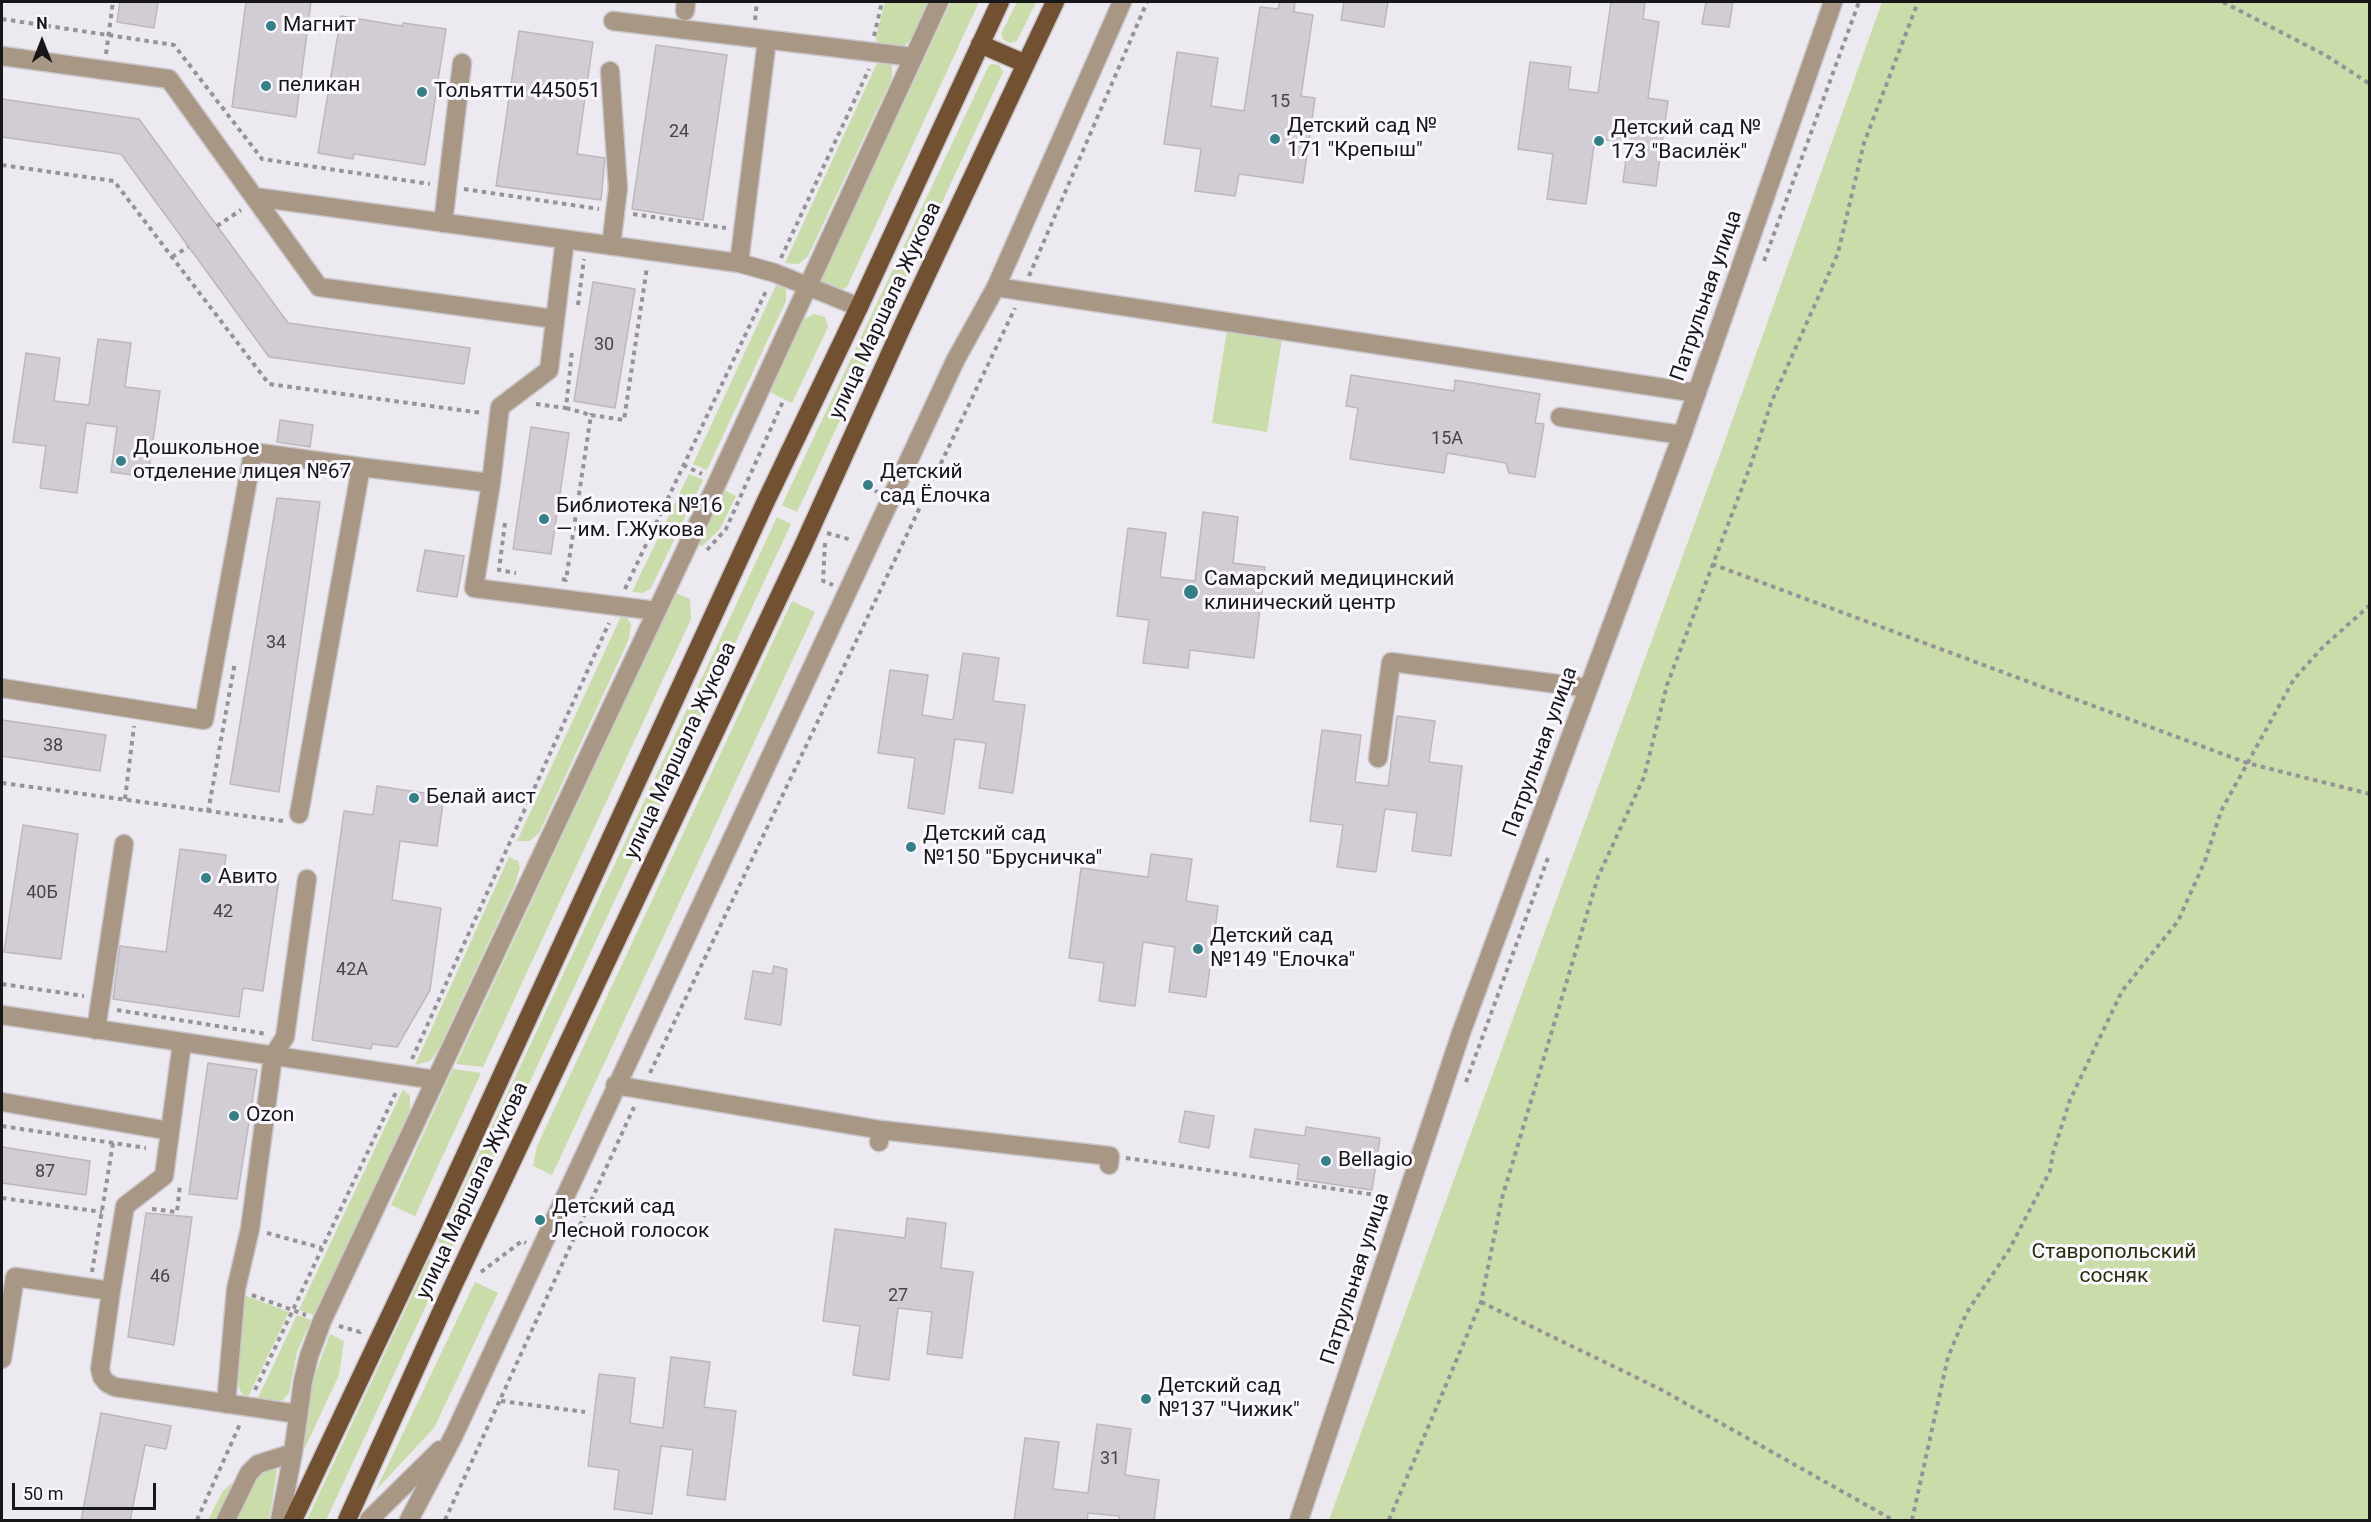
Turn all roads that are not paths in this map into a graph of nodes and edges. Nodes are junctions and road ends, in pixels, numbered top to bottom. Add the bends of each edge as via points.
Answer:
1 (939, 2) edge
2 (1000, 2) edge
3 (1055, 2) edge
4 (1122, 2) edge
5 (1833, 2) edge
6 (613, 21) dead end
7 (767, 40) junction
8 (980, 44) junction
9 (2, 56) edge
10 (913, 57) junction
11 (462, 63) dead end
12 (1026, 64) junction
13 (610, 71) dead end
14 (250, 202) junction
15 (442, 223) junction
16 (565, 239) junction
17 (611, 246) junction
18 (739, 263) junction
19 (809, 287) junction
20 (996, 288) junction
21 (859, 307) junction
22 (555, 319) junction
23 (1697, 393) junction
24 (1560, 417) dead end
25 (1682, 435) junction
26 (361, 467) junction
27 (491, 483) junction
28 (657, 611) junction
29 (2, 687) edge
30 (1588, 688) junction
31 (1378, 758) dead end
32 (294, 818) road end
33 (124, 844) dead end
34 (307, 879) dead end
35 (2, 1015) edge
36 (96, 1030) junction
37 (182, 1043) junction
38 (273, 1056) junction
39 (436, 1080) junction
40 (615, 1086) junction
41 (2, 1102) edge
42 (170, 1131) junction
43 (1109, 1161) road end
44 (8, 1276) edge
45 (111, 1291) junction
46 (2, 1359) edge
47 (226, 1404) junction
48 (298, 1414) junction
49 (453, 1437) junction
50 (293, 1453) junction
51 (226, 1521) edge
52 (280, 1521) edge
53 (293, 1521) edge
54 (347, 1521) edge
55 (369, 1521) edge
56 (409, 1521) edge
57 (1299, 1521) edge

1 - 10 street
2 - 8 main road, улица Маршала Жукова
3 - 12 main road, улица Маршала Жукова
4 - 20 street
5 - 23 street, Патрульная улица
6 - 7 street
7 - 10 street
7 - 18 street
8 - 12 main road
8 - 21 main road, улица Маршала Жукова
9 - 14 street via 169,79
10 - 19 street
11 - 15 street
12 - 54 main road, улица Маршала Жукова via 452,1288
13 - 17 street via 618,188
14 - 15 street
14 - 22 street via 319,287
15 - 16 street
16 - 17 street
16 - 22 street
17 - 18 street
18 - 19 street
19 - 21 street
19 - 28 street
20 - 23 street
20 - 40 street via 956,359
21 - 53 main road, улица Маршала Жукова
22 - 27 street via 549,370 500,408
23 - 25 street, Патрульная улица
24 - 25 street
25 - 30 street, Патрульная улица
26 - 27 street
26 - 29 street via 253,452 204,720
26 - 32 street
27 - 28 street via 474,588
28 - 39 street
30 - 31 street via 1391,662
30 - 57 street, Патрульная улица via 1461,1033
33 - 36 street
34 - 38 street via 285,1036
35 - 36 street
36 - 37 street
37 - 38 street
37 - 42 street
38 - 39 street
38 - 47 street via 250,1228 236,1289
39 - 48 street via 322,1321 309,1356
40 - 43 street via 880,1136
40 - 49 street
41 - 42 street
42 - 45 street via 164,1176 125,1206
44 - 45 street
44 - 46 street
45 - 47 street via 102,1377 115,1387
47 - 48 street
48 - 50 street
49 - 55 street
49 - 56 street
50 - 51 street via 258,1464 249,1473
50 - 52 street

